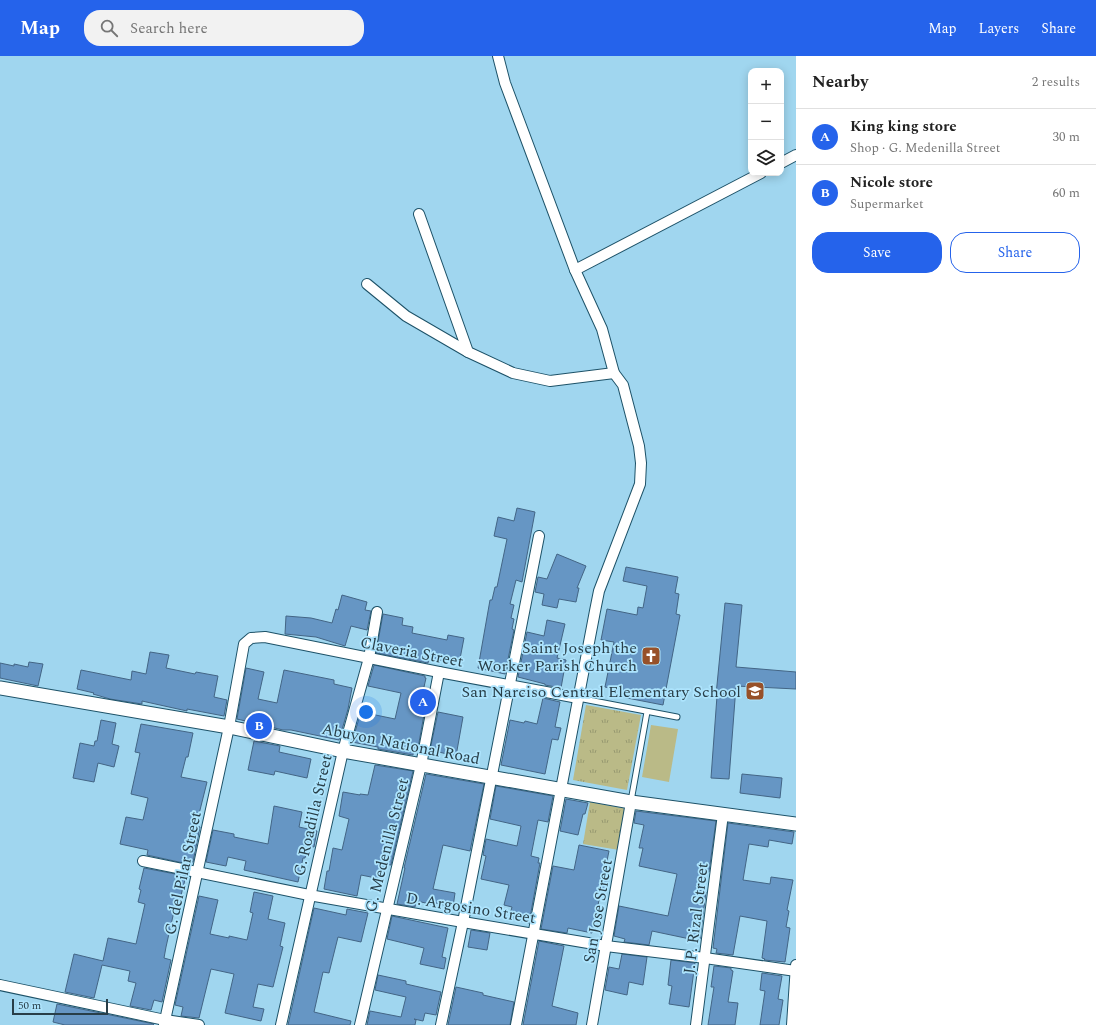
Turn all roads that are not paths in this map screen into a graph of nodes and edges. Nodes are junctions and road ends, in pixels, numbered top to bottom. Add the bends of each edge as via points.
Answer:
1 (498, 56) edge
2 (796, 155) edge
3 (784, 161) edge
4 (755, 176) edge
5 (420, 214) dead end
6 (575, 270) junction
7 (367, 284) dead end
8 (468, 352) junction
9 (614, 373) junction
10 (538, 536) dead end
11 (377, 612) dead end
12 (265, 637) joint
13 (369, 658) junction
14 (439, 672) junction
15 (510, 685) junction
16 (0, 688) edge
17 (578, 698) junction
18 (646, 712) junction
19 (676, 717) dead end
20 (229, 727) junction
21 (342, 751) junction
22 (421, 765) junction
23 (491, 777) junction
24 (560, 790) junction
25 (631, 802) junction
26 (723, 814) junction
27 (796, 824) edge
28 (143, 861) dead end
29 (197, 872) junction
30 (309, 895) junction
31 (386, 908) junction
32 (463, 922) junction
33 (533, 933) junction
34 (606, 946) junction
35 (705, 958) junction
36 (796, 965) edge
37 (796, 971) edge
38 (0, 985) edge
39 (164, 1022) edge
40 (199, 1025) edge
41 (281, 1025) edge
42 (360, 1025) edge
43 (441, 1025) edge
44 (516, 1025) edge
45 (592, 1025) edge
46 (696, 1025) edge
47 (792, 1025) edge

1 - 6 street via 505,83
2 - 3 street
4 - 6 street
5 - 8 street
6 - 9 street via 602,330
7 - 8 street via 406,316
8 - 9 street via 513,373 550,381
9 - 17 street via 623,385 639,446 640,484 599,591
10 - 15 street
11 - 13 street, G. Roadilla Street
12 - 13 street, Claveria Street
12 - 20 street, G. del Pilar Street via 252,638 244,644
13 - 14 street, Claveria Street
13 - 21 street, G. Roadilla Street
14 - 15 street, Claveria Street
14 - 22 street, G. Medenilla Street
15 - 17 street, Claveria Street
15 - 23 street
16 - 20 street, Abuyon National Road
17 - 18 lane
17 - 24 street
18 - 19 lane
18 - 25 lane
20 - 21 street, Abuyon National Road
20 - 29 street, G. del Pilar Street
21 - 22 street, Abuyon National Road
21 - 30 street, G. Roadilla Street
22 - 23 street, Abuyon National Road
22 - 31 street, G. Medenilla Street
23 - 24 street, Abuyon National Road
23 - 32 street
24 - 25 street, Abuyon National Road
24 - 33 street
25 - 26 street, Abuyon National Road
25 - 34 street, San Jose Street
26 - 27 street, Abuyon National Road
26 - 35 street, J. P. Rizal Street
28 - 29 street, D. Argosino Street
29 - 30 street, D. Argosino Street
29 - 39 street, G. del Pilar Street
30 - 31 street, D. Argosino Street
30 - 41 street, G. Roadilla Street
31 - 32 street, D. Argosino Street
31 - 42 street, G. Medenilla Street
32 - 33 street, D. Argosino Street
32 - 43 street
33 - 34 street, D. Argosino Street
33 - 44 street
34 - 35 street, D. Argosino Street
34 - 45 street, San Jose Street
35 - 37 street, D. Argosino Street
35 - 46 street, J. P. Rizal Street
36 - 37 street
37 - 47 street
38 - 39 street
39 - 40 street

